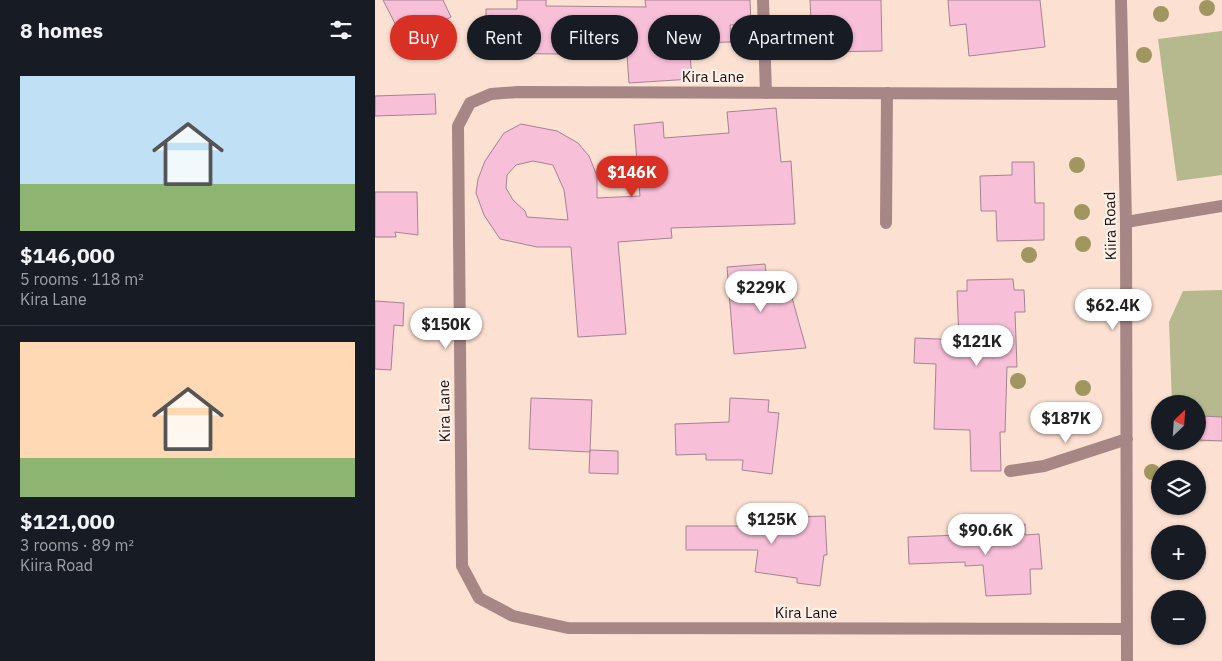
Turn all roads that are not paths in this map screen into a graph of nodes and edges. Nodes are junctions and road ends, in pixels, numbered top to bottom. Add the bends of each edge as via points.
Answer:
1 (763, 0) edge
2 (1121, 0) edge
3 (766, 92) junction
4 (887, 93) junction
5 (1123, 94) junction
6 (1222, 206) edge
7 (1126, 222) junction
8 (886, 223) dead end
9 (1127, 439) junction
10 (1009, 471) dead end
11 (1127, 629) junction
12 (1127, 661) edge

1 - 3 street
2 - 5 street, Kiira Road
3 - 4 street, Kira Lane
3 - 11 street, Kira Lane via 518,92 491,94 470,103 457,126 462,566 479,598 513,616 568,628
4 - 5 street, Kira Lane
4 - 8 street
5 - 7 street, Kiira Road
6 - 7 street
7 - 9 street, Kiira Road
9 - 10 street via 1044,466
9 - 11 street, Kiira Road
11 - 12 street, Kiira Road

